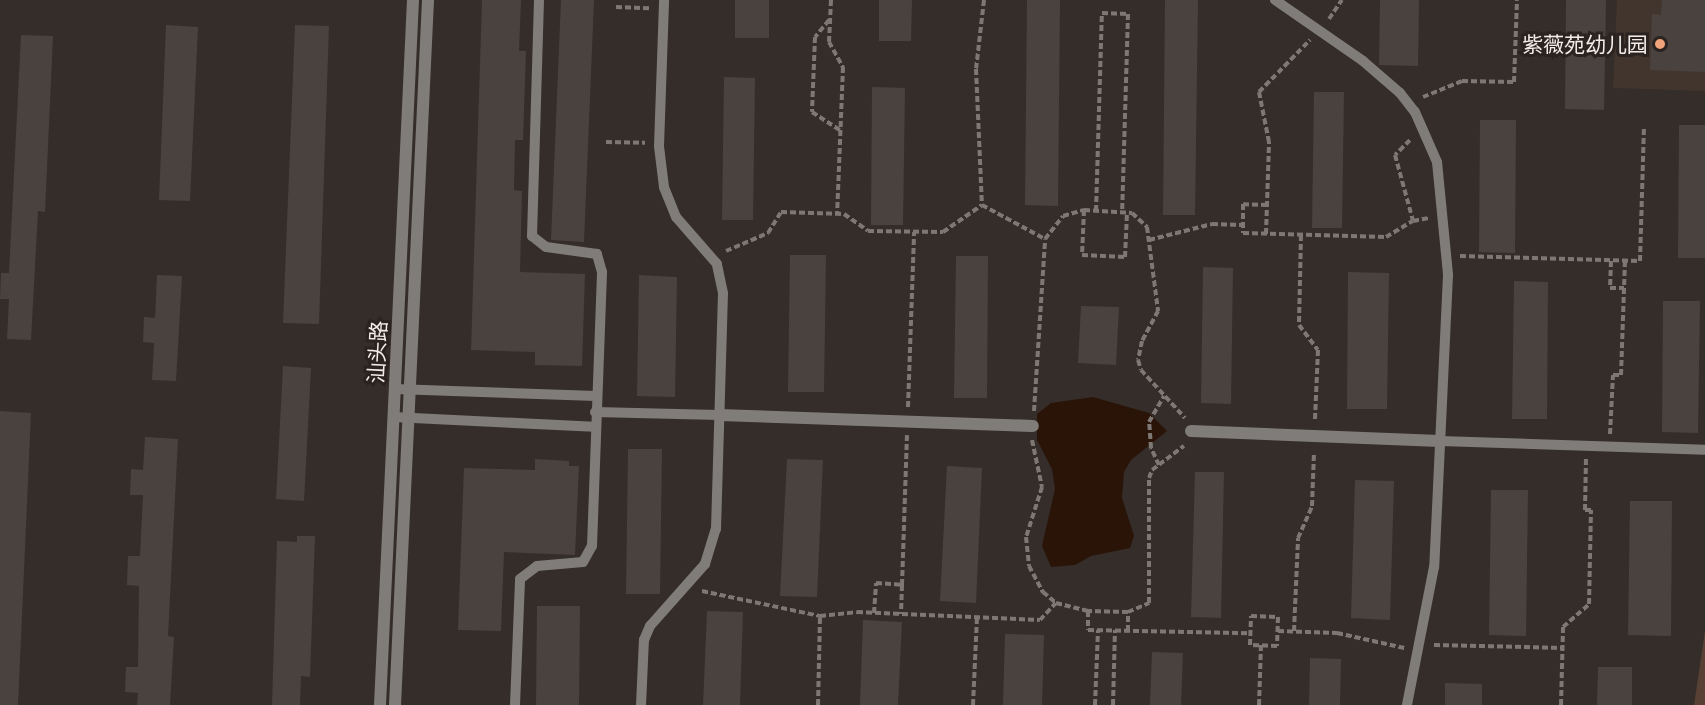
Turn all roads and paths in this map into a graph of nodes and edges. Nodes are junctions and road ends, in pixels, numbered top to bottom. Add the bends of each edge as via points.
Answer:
1 (413, 0) edge
2 (428, 0) edge
3 (539, 0) edge
4 (831, 0) edge
5 (984, 0) edge
6 (1275, 0) edge
7 (1342, 0) edge
8 (1517, 0) edge
9 (664, 4) edge
10 (616, 6) dead end
11 (830, 18) junction
12 (1319, 31) junction
13 (1408, 103) junction
14 (1421, 127) junction
15 (1644, 127) dead end
16 (840, 131) junction
17 (606, 142) dead end
18 (660, 143) junction
19 (982, 205) junction
20 (1267, 205) junction
21 (1084, 210) junction
22 (1096, 211) junction
23 (1125, 213) junction
24 (837, 214) junction
25 (1445, 216) junction
26 (1413, 220) junction
27 (1242, 225) junction
28 (1266, 234) junction
29 (1045, 239) junction
30 (1149, 240) junction
31 (1448, 256) junction
32 (711, 257) junction
33 (1611, 261) junction
34 (1625, 261) junction
35 (1624, 288) junction
36 (395, 388) junction
37 (410, 389) junction
38 (596, 396) junction
39 (1164, 396) junction
40 (595, 412) junction
41 (719, 415) junction
42 (393, 417) junction
43 (409, 418) junction
44 (1033, 426) junction
45 (594, 427) junction
46 (1191, 431) junction
47 (1440, 441) junction
48 (1587, 446) junction
49 (1609, 447) junction
50 (1705, 450) edge
51 (1159, 465) junction
52 (686, 588) junction
53 (1056, 603) junction
54 (1088, 611) junction
55 (1128, 612) junction
56 (874, 613) junction
57 (901, 614) junction
58 (820, 616) junction
59 (977, 618) junction
60 (1098, 630) junction
61 (1115, 630) junction
62 (1128, 631) junction
63 (1278, 631) junction
64 (1251, 633) junction
65 (1261, 645) junction
66 (1417, 648) junction
67 (1563, 648) junction
68 (380, 705) edge
69 (395, 705) edge
70 (515, 705) edge
71 (641, 705) edge
72 (818, 705) edge
73 (973, 705) edge
74 (1095, 705) edge
75 (1113, 705) edge
76 (1259, 705) edge
77 (1407, 705) edge
78 (1561, 705) edge

1 - 36 street, 汕头路
2 - 37 street, 汕头路
3 - 38 lane via 530,225 537,244 586,251 602,260
4 - 11 path
5 - 19 path via 976,62
6 - 12 lane
7 - 12 path
8 - 13 path via 1514,82 1462,81
9 - 10 path
9 - 18 lane
11 - 16 path via 829,42 843,67
11 - 16 path via 815,37 812,112
12 - 13 lane via 1382,76
12 - 20 path via 1259,92 1269,142
13 - 14 lane
14 - 25 lane via 1437,162
14 - 26 path via 1395,155
15 - 34 path via 1640,261
16 - 24 path
17 - 18 path
18 - 32 lane via 668,202
19 - 24 path via 943,232 868,231
19 - 29 path
20 - 27 path via 1242,204
20 - 28 path
21 - 22 path
21 - 23 path via 1082,255 1125,257
21 - 29 path via 1063,216
22 - 23 path
22 - 23 path via 1102,13 1128,14
23 - 30 path via 1141,218
24 - 32 path via 781,212 768,233
25 - 26 path
25 - 31 lane
26 - 28 path via 1386,237
27 - 28 path via 1243,233
27 - 30 path via 1212,224
29 - 44 path
30 - 39 path via 1158,311 1142,341 1138,360 1141,370
31 - 33 path
31 - 47 lane
32 - 41 lane via 717,264 723,293
33 - 34 path
33 - 35 path via 1610,288
34 - 35 path
35 - 49 path via 1621,375 1613,375
36 - 37 lane
36 - 42 street, 汕头路
37 - 38 lane
37 - 43 street, 汕头路
38 - 40 lane
39 - 46 path
39 - 51 path via 1151,411 1151,448
40 - 41 lane
40 - 45 lane
41 - 44 street
41 - 52 lane via 712,550
42 - 43 lane
42 - 68 street, 汕头路
43 - 45 lane
43 - 69 street, 汕头路
44 - 53 path via 1042,487 1026,549 1034,580
45 - 70 lane via 592,546 583,562 537,566 520,579
46 - 47 street
46 - 51 path via 1188,442
47 - 48 lane
47 - 66 lane via 1434,567
48 - 49 lane
48 - 67 path via 1589,604 1563,627
49 - 50 lane
51 - 55 path via 1149,478 1149,603
52 - 58 path
52 - 71 lane via 650,626 644,640
53 - 54 path
53 - 59 path via 1040,620
54 - 55 path
54 - 60 path via 1088,630
55 - 62 path
56 - 57 path
56 - 57 path via 876,583 902,585
56 - 58 path
57 - 59 path
58 - 72 path
59 - 73 path
60 - 61 path
60 - 74 path
61 - 62 path
61 - 75 path
62 - 64 path
63 - 64 path via 1278,617 1251,616
63 - 65 path via 1277,646
63 - 66 path via 1337,633
64 - 65 path via 1250,645
65 - 76 path
66 - 67 path
66 - 77 lane
67 - 78 path

